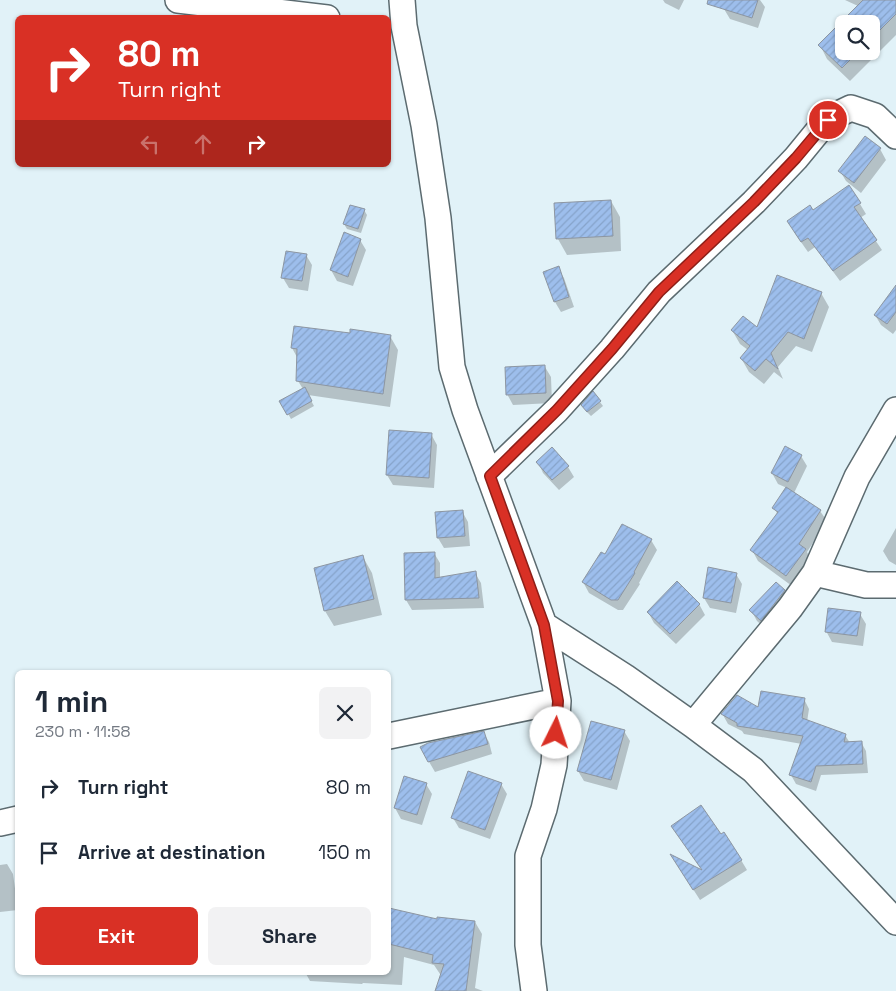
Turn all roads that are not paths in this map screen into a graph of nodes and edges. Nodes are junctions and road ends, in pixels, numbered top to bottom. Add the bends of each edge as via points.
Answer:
1 (178, 0) edge
2 (402, 0) edge
3 (302, 15) edge
4 (396, 26) edge
5 (896, 136) edge
6 (896, 410) edge
7 (490, 476) junction
8 (815, 573) junction
9 (896, 585) edge
10 (544, 625) junction
11 (558, 701) junction
12 (693, 725) junction
13 (391, 736) edge
14 (15, 820) edge
15 (0, 824) edge
16 (896, 922) edge
17 (534, 991) edge

1 - 3 street
2 - 4 street
4 - 7 street via 424,125 438,218 452,367
5 - 7 street via 875,116 851,108 828,120 754,202 659,292 557,410
6 - 8 street via 856,477
7 - 10 street
8 - 9 street via 866,585
8 - 12 street
10 - 11 street
10 - 12 street
11 - 13 street
11 - 17 street via 554,765 528,856 528,945
12 - 16 street via 753,770
14 - 15 street

